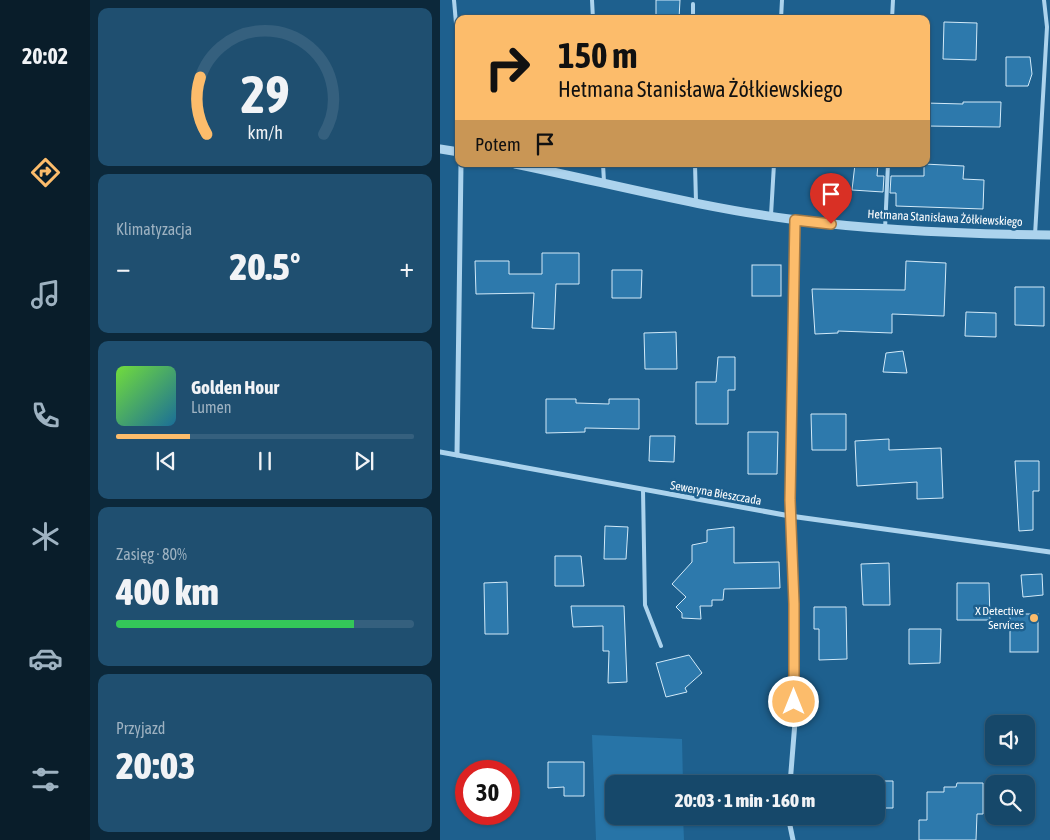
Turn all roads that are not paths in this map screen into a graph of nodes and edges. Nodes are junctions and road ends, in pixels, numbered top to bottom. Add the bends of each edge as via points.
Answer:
1 (454, 0) edge
2 (592, 0) edge
3 (782, 0) edge
4 (893, 0) edge
5 (1044, 0) edge
6 (692, 4) dead end
7 (455, 15) edge
8 (593, 15) edge
9 (693, 15) edge
10 (781, 15) edge
11 (892, 15) edge
12 (440, 150) edge
13 (455, 152) edge
14 (462, 167) edge
15 (530, 167) edge
16 (603, 167) edge
17 (695, 167) edge
18 (774, 167) edge
19 (888, 167) edge
20 (604, 182) junction
21 (696, 202) junction
22 (771, 216) junction
23 (795, 220) junction
24 (885, 229) junction
25 (1035, 235) junction
26 (1050, 235) edge
27 (440, 452) edge
28 (457, 455) junction
29 (643, 490) junction
30 (790, 516) junction
31 (1050, 552) edge
32 (661, 646) dead end
33 (791, 775) edge
34 (790, 825) edge
35 (793, 840) edge

1 - 7 lane
2 - 8 lane
3 - 10 lane
4 - 11 lane
5 - 25 lane via 1047,27
6 - 9 lane
12 - 13 street
14 - 28 street
15 - 20 street, Hetmana Stanisława Żółkiewskiego
16 - 20 lane
17 - 21 lane
18 - 22 lane
19 - 24 lane
20 - 21 street, Hetmana Stanisława Żółkiewskiego
21 - 22 street, Hetmana Stanisława Żółkiewskiego
22 - 23 street, Hetmana Stanisława Żółkiewskiego
23 - 24 street, Hetmana Stanisława Żółkiewskiego
23 - 30 street
24 - 25 street, Hetmana Stanisława Żółkiewskiego
25 - 26 street, Hetmana Stanisława Żółkiewskiego
27 - 28 street, Seweryna Bieszczada
28 - 29 street, Seweryna Bieszczada
29 - 30 street, Seweryna Bieszczada
29 - 32 lane via 645,605
30 - 31 street, Seweryna Bieszczada
30 - 33 street via 794,653
34 - 35 street

